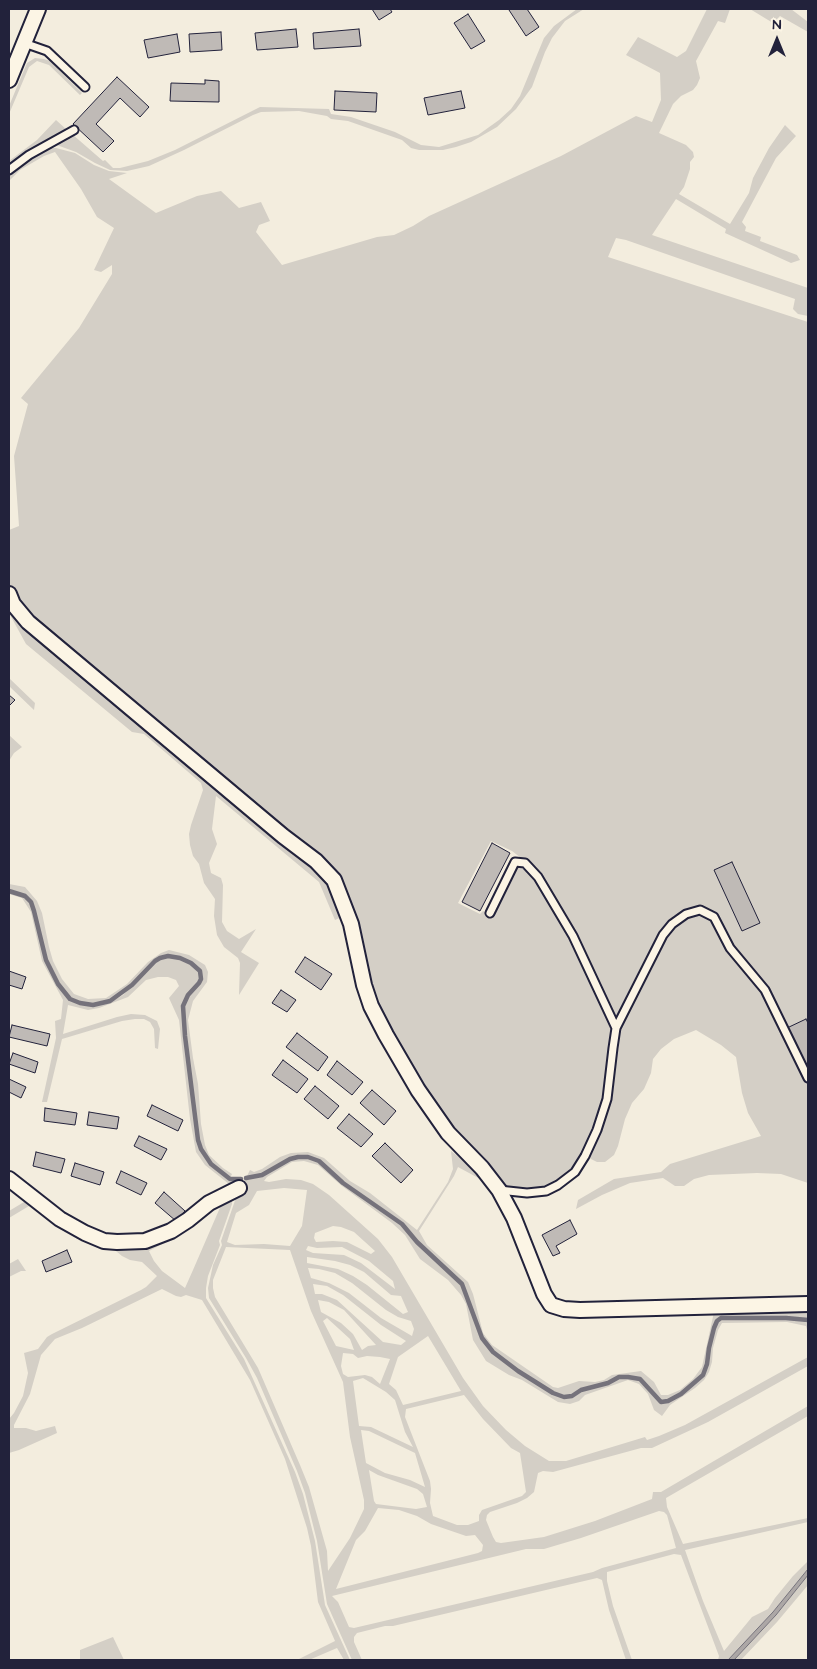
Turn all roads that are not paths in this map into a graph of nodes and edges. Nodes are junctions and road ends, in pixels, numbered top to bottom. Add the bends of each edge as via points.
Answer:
1 (38, 9) edge
2 (24, 43) junction
3 (9, 80) edge
4 (85, 87) dead end
5 (74, 130) dead end
6 (9, 170) edge
7 (9, 594) edge
8 (490, 913) dead end
9 (616, 1028) junction
10 (808, 1078) edge
11 (9, 1179) edge
12 (238, 1188) dead end
13 (499, 1190) junction
14 (808, 1304) edge

1 - 2 street
2 - 3 street
2 - 4 lane via 48,51
5 - 6 lane
7 - 13 street via 28,622 316,861 334,880 352,924 371,1006 386,1035 448,1134
8 - 9 lane via 515,862 525,863 538,877 573,936
9 - 10 lane via 662,935 686,914 700,910 714,917 730,948 765,990
9 - 13 lane via 607,1099 597,1130 575,1172 546,1191
11 - 12 street via 60,1219 104,1241 118,1242 145,1241 171,1231 209,1203
13 - 14 street via 551,1305 580,1310

